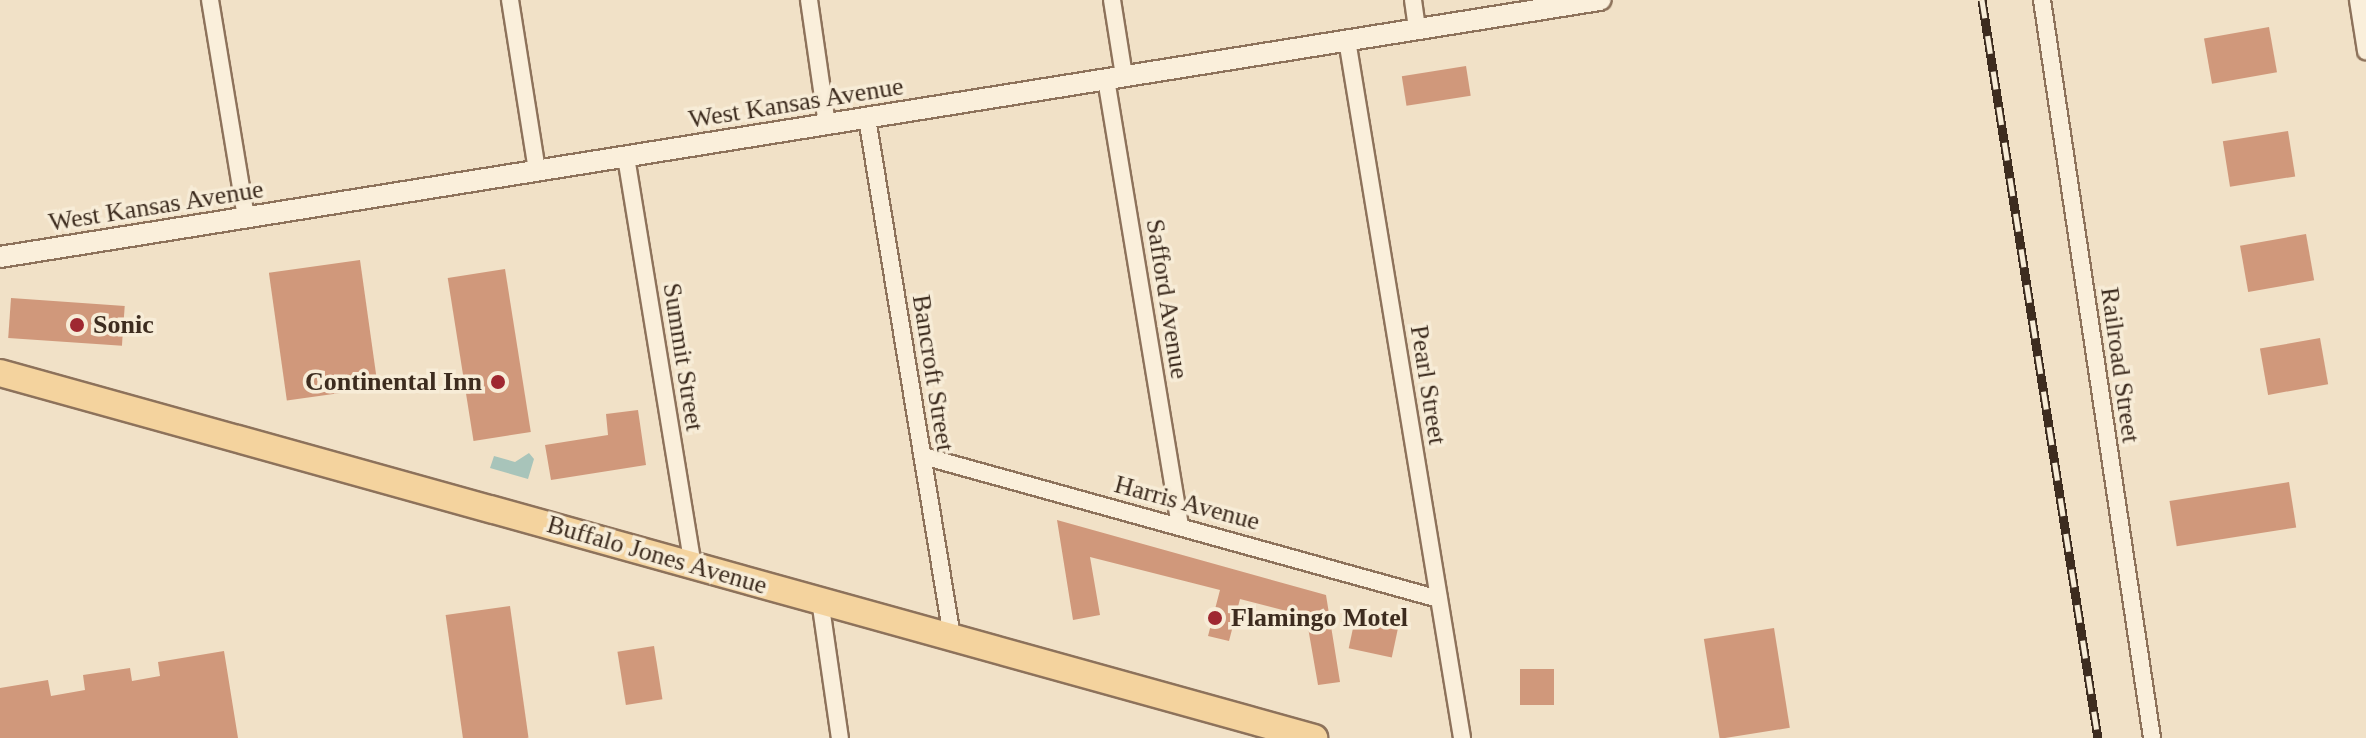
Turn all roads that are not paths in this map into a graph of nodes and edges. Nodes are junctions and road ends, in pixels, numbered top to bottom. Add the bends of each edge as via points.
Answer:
1 (210, 0) edge
2 (510, 0) edge
3 (809, 0) edge
4 (1112, 0) edge
5 (1413, 0) edge
6 (1600, 0) edge
7 (2042, 0) edge
8 (2358, 0) edge
9 (1417, 30) junction
10 (1347, 40) junction
11 (2366, 51) edge
12 (1115, 78) junction
13 (867, 118) junction
14 (827, 125) junction
15 (626, 157) junction
16 (537, 171) junction
17 (246, 218) junction
18 (0, 257) edge
19 (0, 373) edge
20 (923, 456) junction
21 (1180, 527) junction
22 (693, 565) junction
23 (1439, 599) junction
24 (820, 600) junction
25 (952, 637) junction
26 (840, 738) edge
27 (1314, 738) edge
28 (1462, 738) edge
29 (2152, 738) edge

1 - 17 street
2 - 16 street
3 - 14 street
4 - 12 street, Safford Avenue
5 - 9 street
6 - 9 street, West Kansas Avenue
7 - 29 street, Railroad Street
8 - 11 street
9 - 10 street, West Kansas Avenue
10 - 12 street, West Kansas Avenue
10 - 23 street, Pearl Street
12 - 13 street, West Kansas Avenue
12 - 21 street, Safford Avenue
13 - 14 street, West Kansas Avenue
13 - 20 street, Bancroft Street
14 - 15 street, West Kansas Avenue
15 - 16 street, West Kansas Avenue
15 - 22 street, Summit Street
16 - 17 street, West Kansas Avenue
17 - 18 street, West Kansas Avenue
19 - 22 main road, Buffalo Jones Avenue
20 - 21 street, Harris Avenue
20 - 25 street, Bancroft Street
21 - 23 street, Harris Avenue
22 - 24 main road, Buffalo Jones Avenue
23 - 28 street, Pearl Street
24 - 25 main road, Buffalo Jones Avenue
24 - 26 street
25 - 27 main road, Buffalo Jones Avenue

